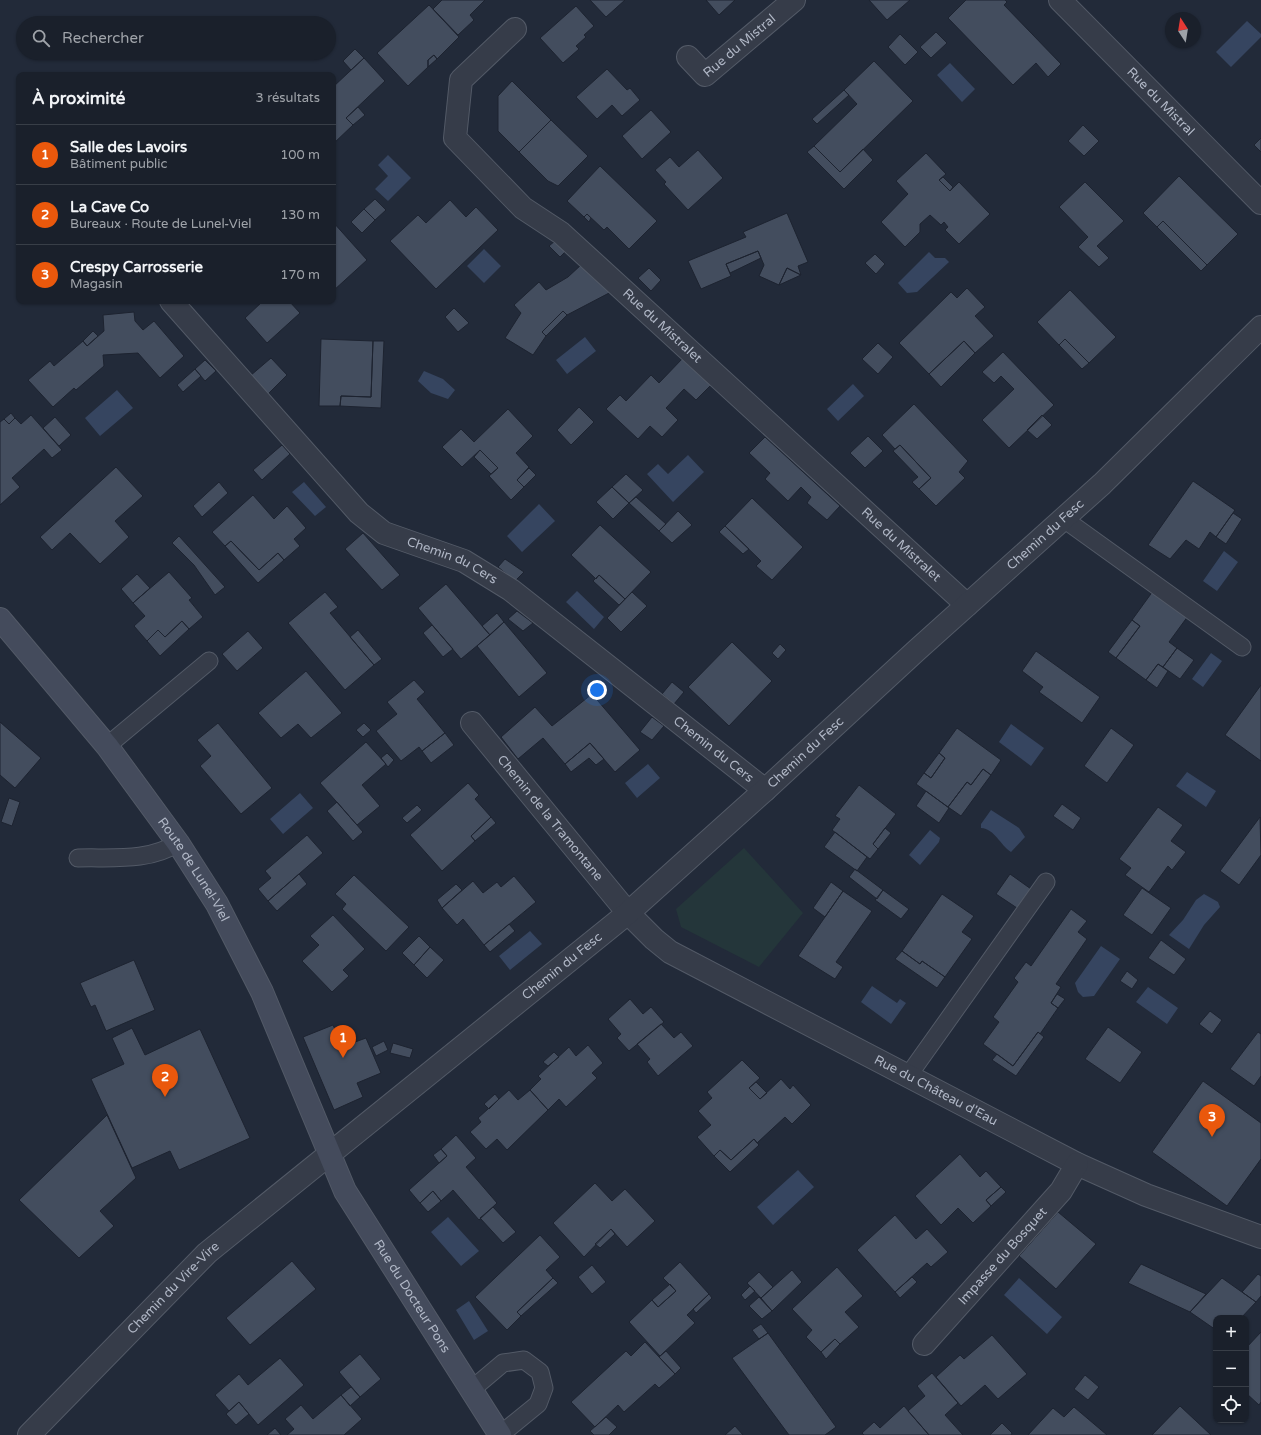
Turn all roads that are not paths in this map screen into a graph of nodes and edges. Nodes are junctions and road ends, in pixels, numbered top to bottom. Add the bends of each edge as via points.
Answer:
1 (794, 0) edge
2 (1060, 0) edge
3 (516, 29) dead end
4 (688, 57) dead end
5 (1261, 204) edge
6 (174, 304) edge
7 (1261, 327) edge
8 (1064, 519) junction
9 (967, 606) junction
10 (0, 619) edge
11 (1242, 647) dead end
12 (209, 661) dead end
13 (472, 723) dead end
14 (107, 746) junction
15 (765, 790) junction
16 (178, 843) junction
17 (78, 858) dead end
18 (1046, 882) dead end
19 (628, 913) junction
20 (908, 1076) junction
21 (330, 1155) junction
22 (1077, 1164) junction
23 (1259, 1233) edge
24 (924, 1344) dead end
25 (472, 1390) junction
26 (29, 1435) edge
27 (500, 1435) edge

1 - 4 street, Rue du Mistral via 705,76
2 - 5 street, Rue du Mistral
3 - 9 street, Rue du Mistralet via 461,80 455,138 523,208 561,233
6 - 15 street, Chemin du Cers via 359,513 384,533 464,561 511,590
7 - 8 street, Chemin du Fesc
8 - 9 street, Chemin du Fesc
8 - 11 lane
9 - 15 street, Chemin du Fesc
10 - 14 street, Route de Lunel-Viel
12 - 14 lane
13 - 19 street, Chemin de la Tramontane
14 - 16 street, Route de Lunel-Viel
15 - 19 street, Chemin du Fesc
16 - 17 lane via 166,851 149,856
16 - 21 street, Route de Lunel-Viel via 216,904 262,992
18 - 20 lane
19 - 20 street, Rue du Château d'Eau via 670,952
19 - 21 street, Chemin du Fesc
20 - 22 street, Rue du Château d'Eau
21 - 25 street, Rue du Docteur Pons via 345,1191
21 - 26 street, Chemin du Vire-Vire via 207,1254
22 - 23 street, Rue du Château d'Eau via 1146,1195
22 - 24 street, Impasse du Bosquet via 1062,1191
25 - 27 street, Rue du Docteur Pons
25 - 27 lane via 503,1363 524,1360 540,1372 544,1388 538,1404

